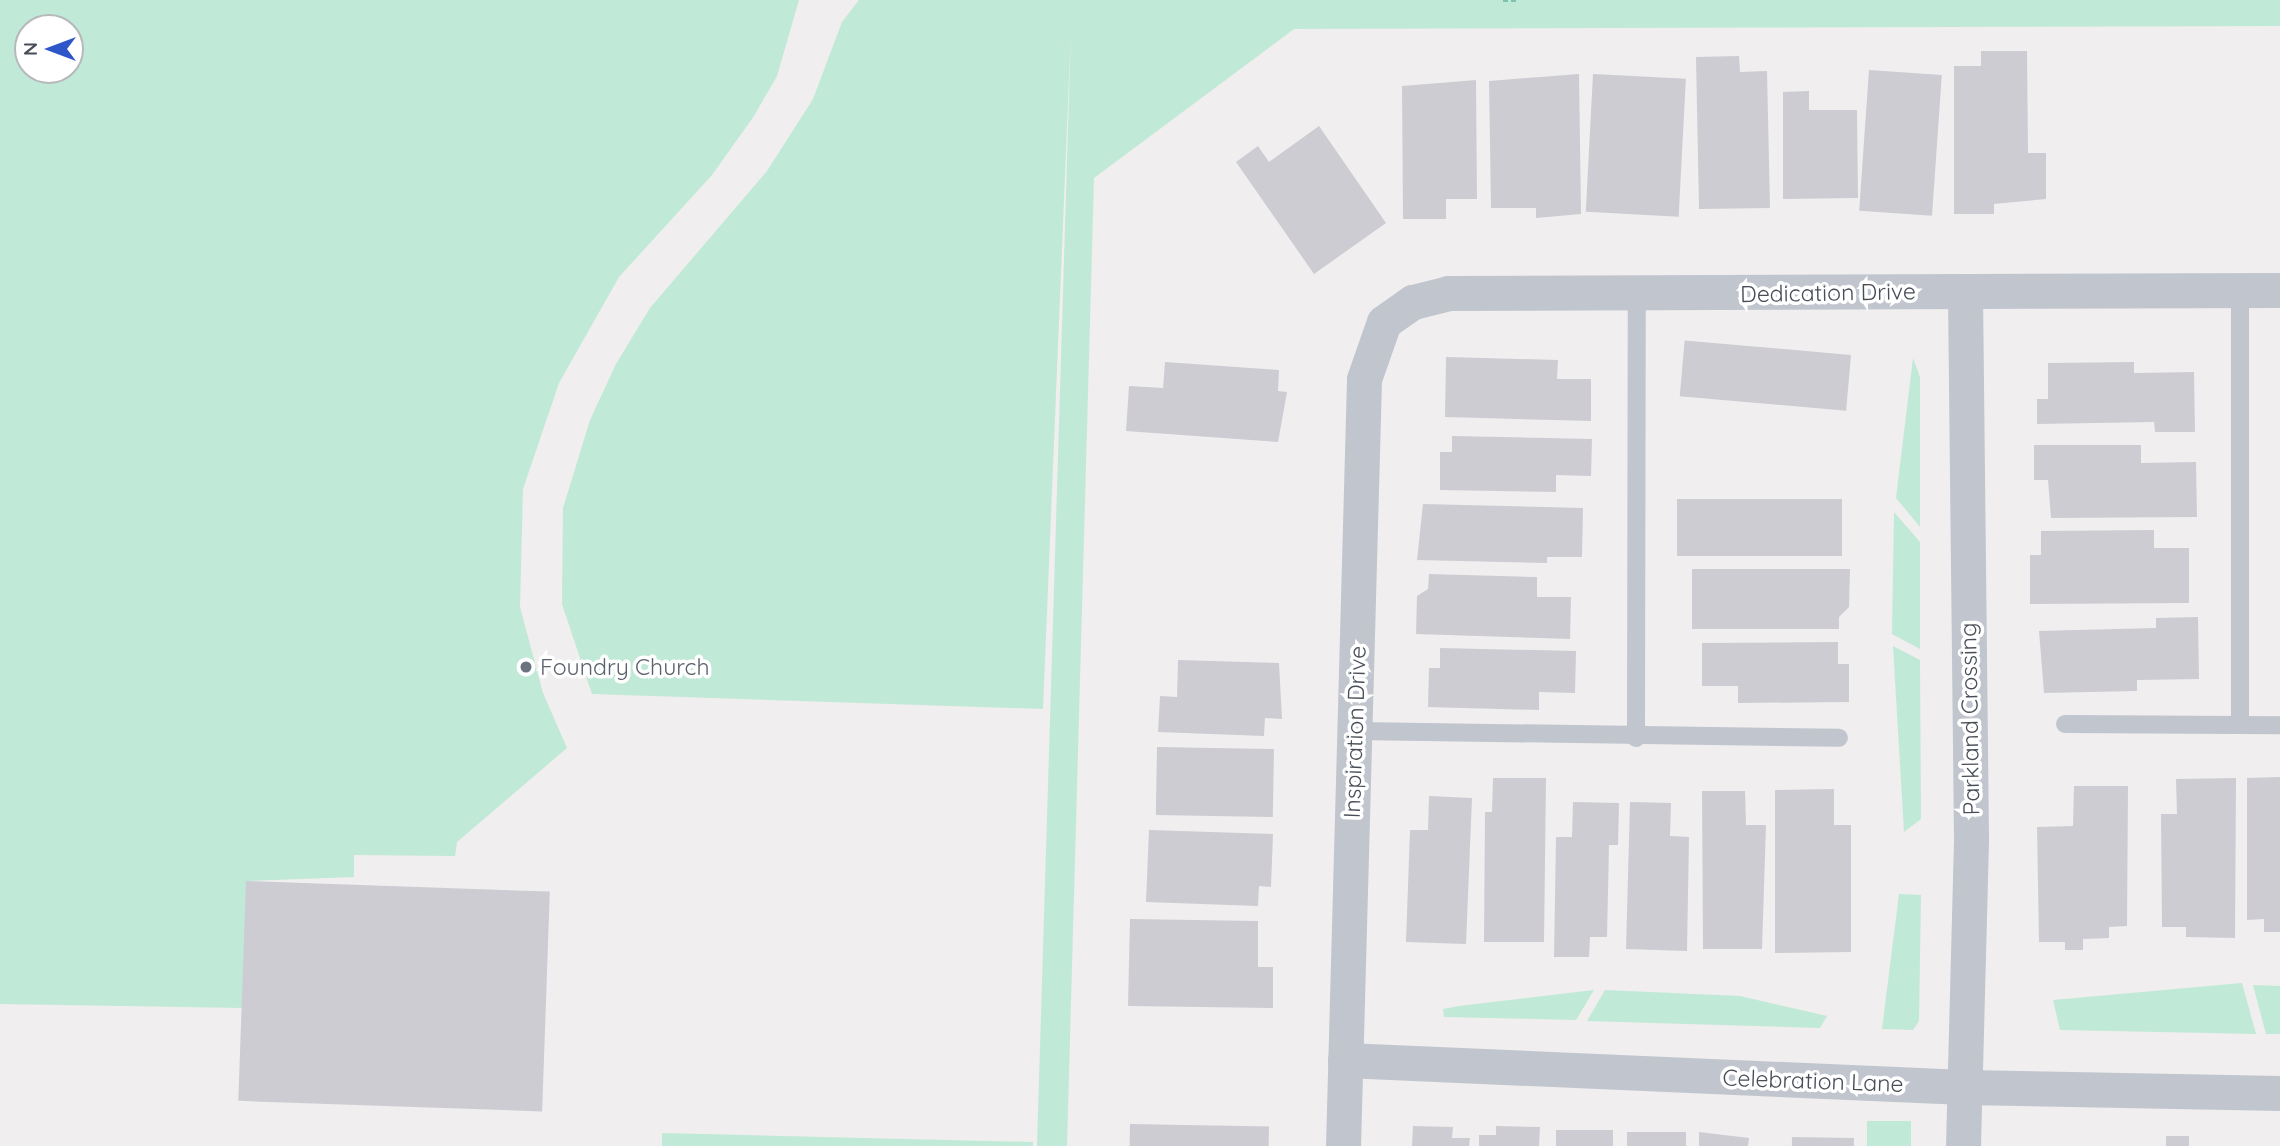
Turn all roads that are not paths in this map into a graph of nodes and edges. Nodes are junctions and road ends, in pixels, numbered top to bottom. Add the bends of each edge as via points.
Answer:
1 (2240, 290) junction
2 (2280, 290) edge
3 (1965, 291) junction
4 (1637, 296) junction
5 (1384, 322) joint
6 (2065, 724) dead end
7 (2240, 725) junction
8 (2280, 725) edge
9 (1355, 731) junction
10 (1636, 738) junction
11 (1839, 738) dead end
12 (1345, 1060) junction
13 (1964, 1087) junction
14 (2280, 1093) edge
15 (1343, 1146) edge
16 (1963, 1146) edge

1 - 2 street, Dedication Drive
1 - 3 street, Dedication Drive
1 - 7 lane
3 - 4 street, Dedication Drive
3 - 13 street, Parkland Crossing via 1971,838
4 - 5 street, Dedication Drive via 1448,293 1413,302
4 - 10 lane
5 - 9 street, Inspiration Drive via 1364,379
6 - 7 lane
7 - 8 lane
9 - 10 lane
9 - 12 street, Inspiration Drive
10 - 11 lane
12 - 13 street, Celebration Lane
12 - 15 street, Inspiration Drive
13 - 14 street, Celebration Lane
13 - 16 street, Parkland Crossing

